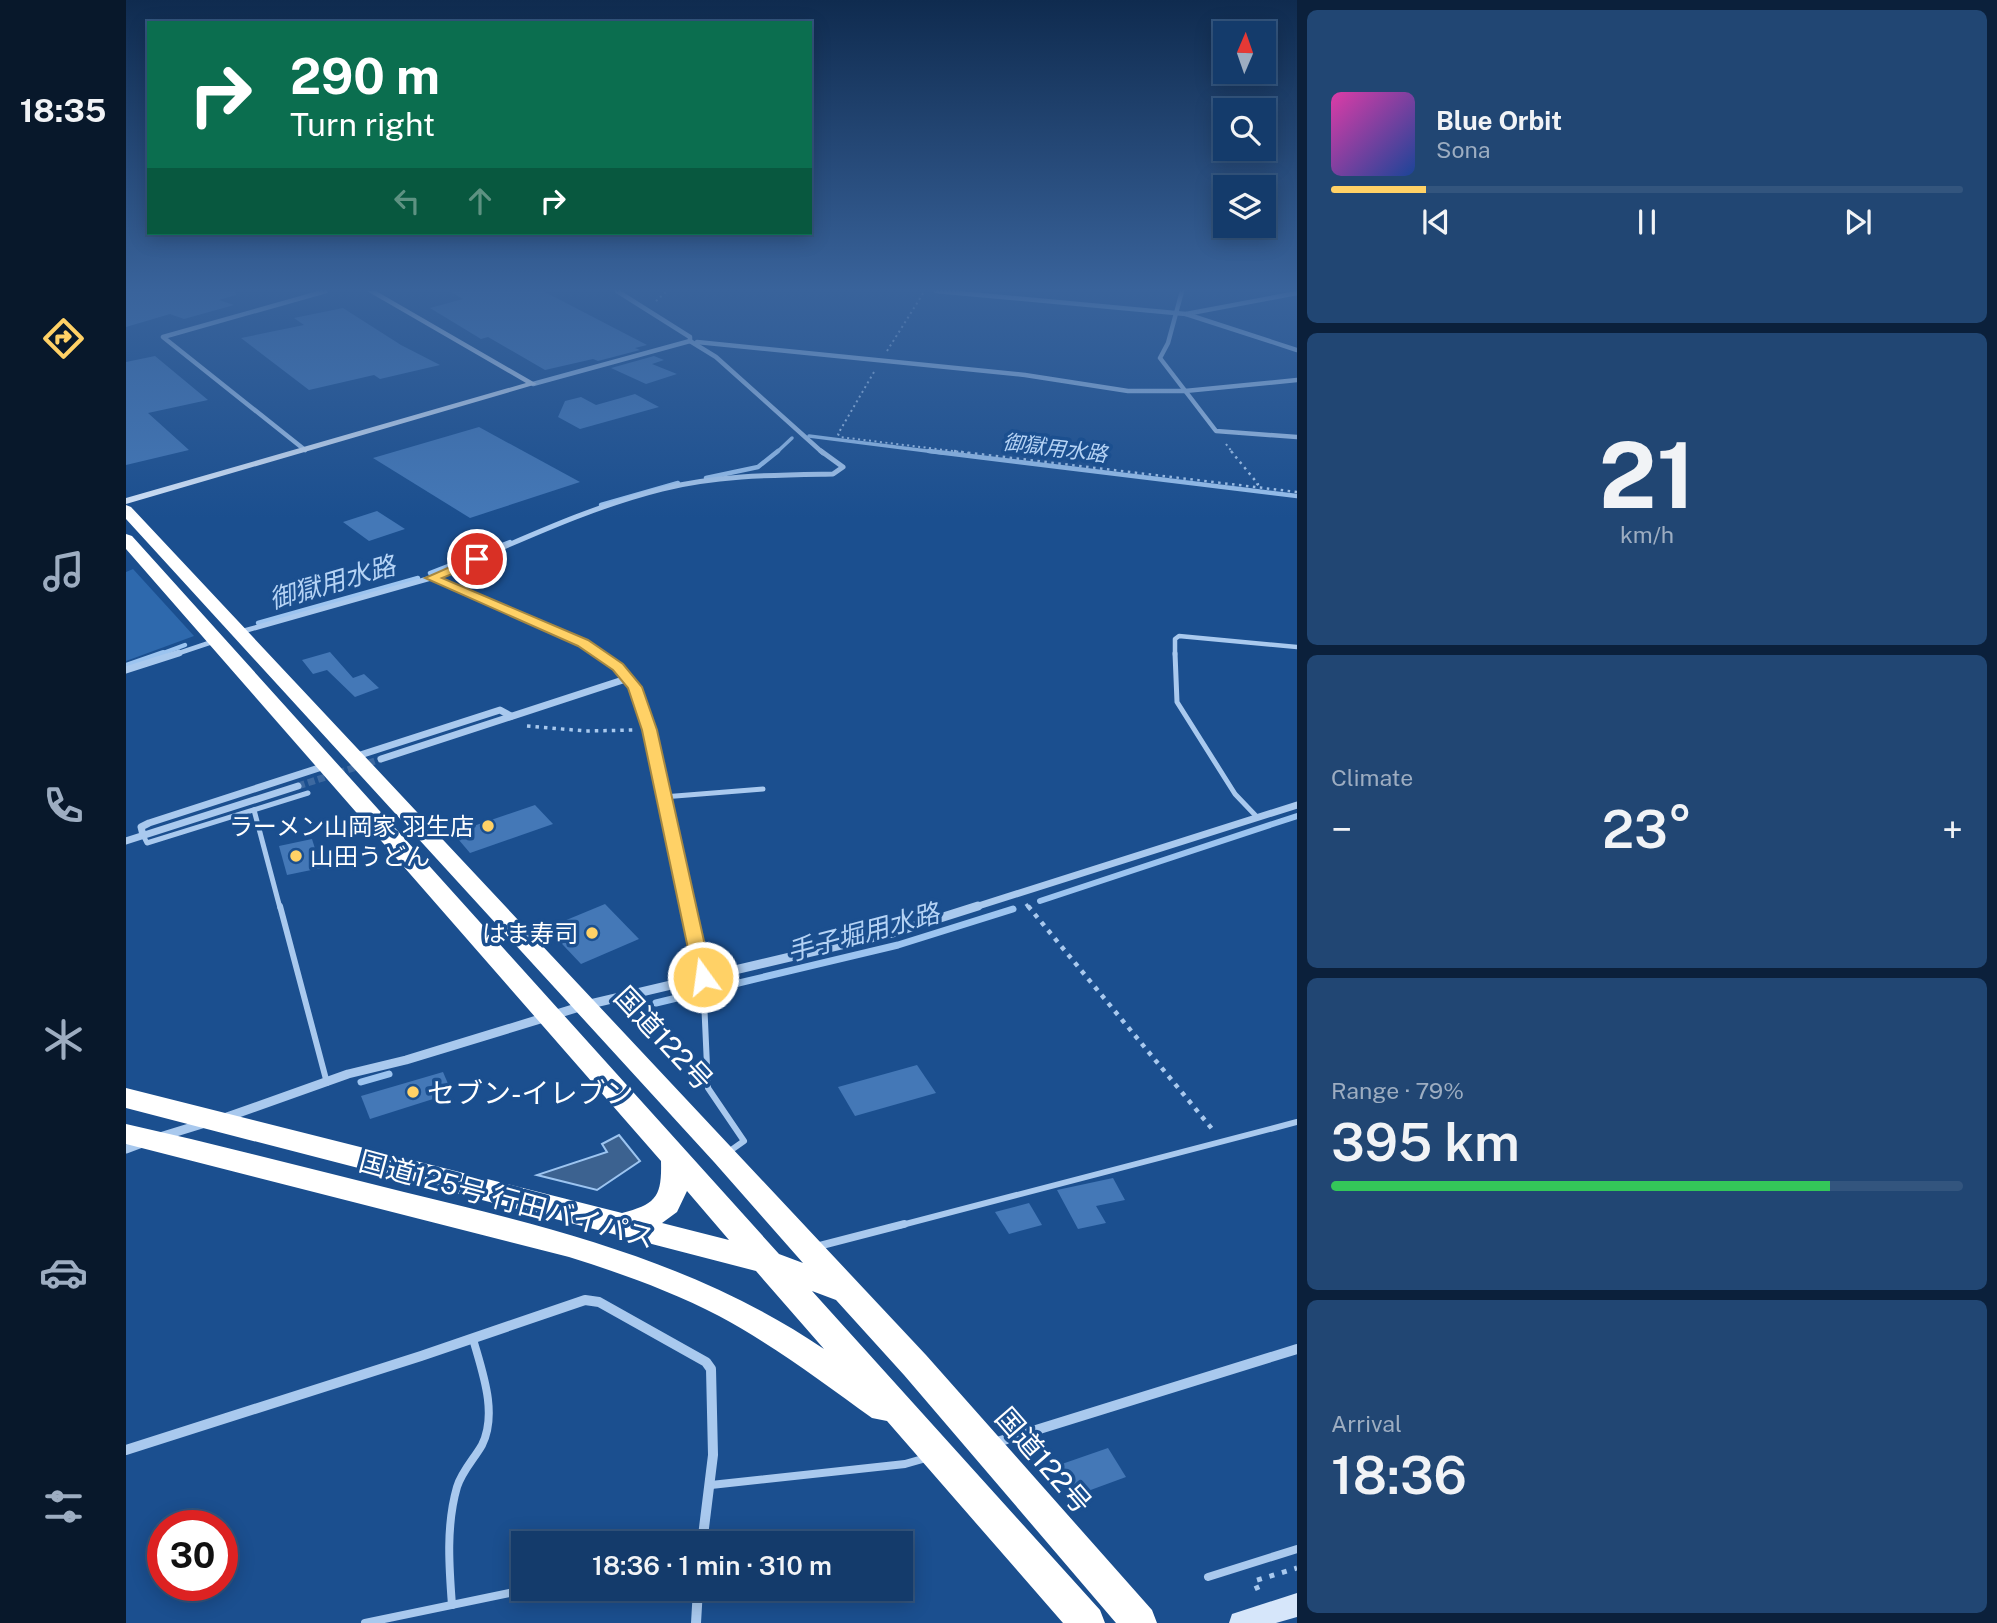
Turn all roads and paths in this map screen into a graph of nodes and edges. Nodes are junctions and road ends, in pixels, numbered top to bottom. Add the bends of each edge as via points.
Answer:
1 (200, 367) edge
2 (503, 367) edge
3 (597, 367) edge
4 (727, 367) edge
5 (877, 367) edge
6 (955, 367) edge
7 (1167, 367) edge
8 (1297, 380) edge
9 (533, 384) junction
10 (1185, 391) junction
11 (1216, 431) junction
12 (1297, 436) edge
13 (305, 450) junction
14 (1254, 487) junction
15 (1297, 492) edge
16 (126, 500) edge
17 (126, 510) edge
18 (126, 539) edge
19 (432, 578) junction
20 (239, 632) junction
21 (216, 640) junction
22 (1297, 647) edge
23 (126, 670) edge
24 (629, 678) junction
25 (511, 716) junction
26 (518, 723) dead end
27 (649, 730) junction
28 (354, 757) junction
29 (381, 759) tunnel mouth
30 (329, 765) junction
31 (298, 786) tunnel mouth
32 (763, 789) dead end
33 (308, 793) dead end
34 (663, 797) junction
35 (1297, 805) edge
36 (254, 810) junction
37 (1256, 816) junction
38 (144, 835) junction
39 (126, 841) edge
40 (1018, 895) junction
41 (703, 977) junction
42 (586, 1005) junction
43 (549, 1016) junction
44 (327, 1083) junction
45 (126, 1098) edge
46 (216, 1119) junction
47 (1297, 1122) edge
48 (1222, 1140) junction
49 (135, 1141) edge
50 (724, 1155) junction
51 (674, 1157) junction
52 (619, 1225) junction
53 (809, 1249) junction
54 (764, 1261) junction
55 (846, 1291) junction
56 (472, 1338) junction
57 (1297, 1349) edge
58 (925, 1443) junction
59 (985, 1446) junction
60 (126, 1450) edge
61 (711, 1485) junction
62 (704, 1531) edge
63 (1297, 1549) edge
64 (1297, 1568) edge
65 (1209, 1577) dead end
66 (1258, 1590) dead end
67 (511, 1593) edge
68 (697, 1601) edge
69 (452, 1605) junction
70 (1297, 1605) edge
71 (1240, 1622) edge
72 (365, 1623) edge
73 (696, 1623) edge
74 (1087, 1623) edge
75 (1139, 1623) edge

1 - 13 street
2 - 9 street
3 - 9 street
4 - 19 street via 805,439 843,467 832,474 718,480 663,489 615,503
5 - 14 path via 840,437
6 - 10 street via 1109,389
7 - 10 street
8 - 10 street
9 - 13 street
10 - 11 street
11 - 12 street
11 - 14 path via 1258,484
13 - 16 street
14 - 15 path
17 - 20 highway, 国道122号
18 - 21 highway
19 - 20 street
19 - 24 street via 583,643
20 - 28 highway, 国道122号
21 - 23 street
21 - 30 highway
22 - 37 lane via 1175,639 1177,702 1235,794
24 - 25 street
24 - 27 street
25 - 28 street via 500,710
25 - 29 street
26 - 27 path via 541,729
27 - 34 street
28 - 42 highway, 国道122号
30 - 38 street via 149,823 141,827
30 - 43 highway
31 - 38 street
32 - 34 lane
33 - 36 lane
34 - 41 street
35 - 37 street
36 - 38 lane via 148,843
36 - 44 lane
37 - 40 street
38 - 39 street
40 - 41 street via 871,940
40 - 48 path
41 - 42 street
41 - 50 lane via 708,1088 744,1141
42 - 43 street
42 - 50 highway, 国道122号
43 - 44 street
43 - 51 highway
44 - 46 street
45 - 46 highway, 国道125号 行田バイパス
46 - 49 street
46 - 52 highway, 国道125号 行田バイパス
47 - 48 lane
48 - 53 lane
49 - 58 highway, 国道125号 行田バイパス via 540,1237 652,1273 759,1324 819,1362
50 - 53 highway, 国道122号
51 - 52 highway via 676,1183 669,1205 648,1219
51 - 54 highway
52 - 54 highway, 国道125号 行田バイパス
53 - 55 highway, 国道122号
54 - 55 highway, 国道125号 行田バイパス
54 - 58 highway
55 - 59 highway, 国道122号
56 - 60 street
56 - 61 street via 585,1300 599,1302 706,1362 712,1378
56 - 69 lane via 485,1383 488,1420 484,1441 458,1483 452,1510 447,1546
57 - 59 street
58 - 61 lane via 905,1464
58 - 74 highway
59 - 75 highway, 国道122号
61 - 62 street
63 - 65 lane
64 - 66 path via 1254,1581
67 - 69 lane
68 - 73 street
69 - 72 lane
70 - 71 street

